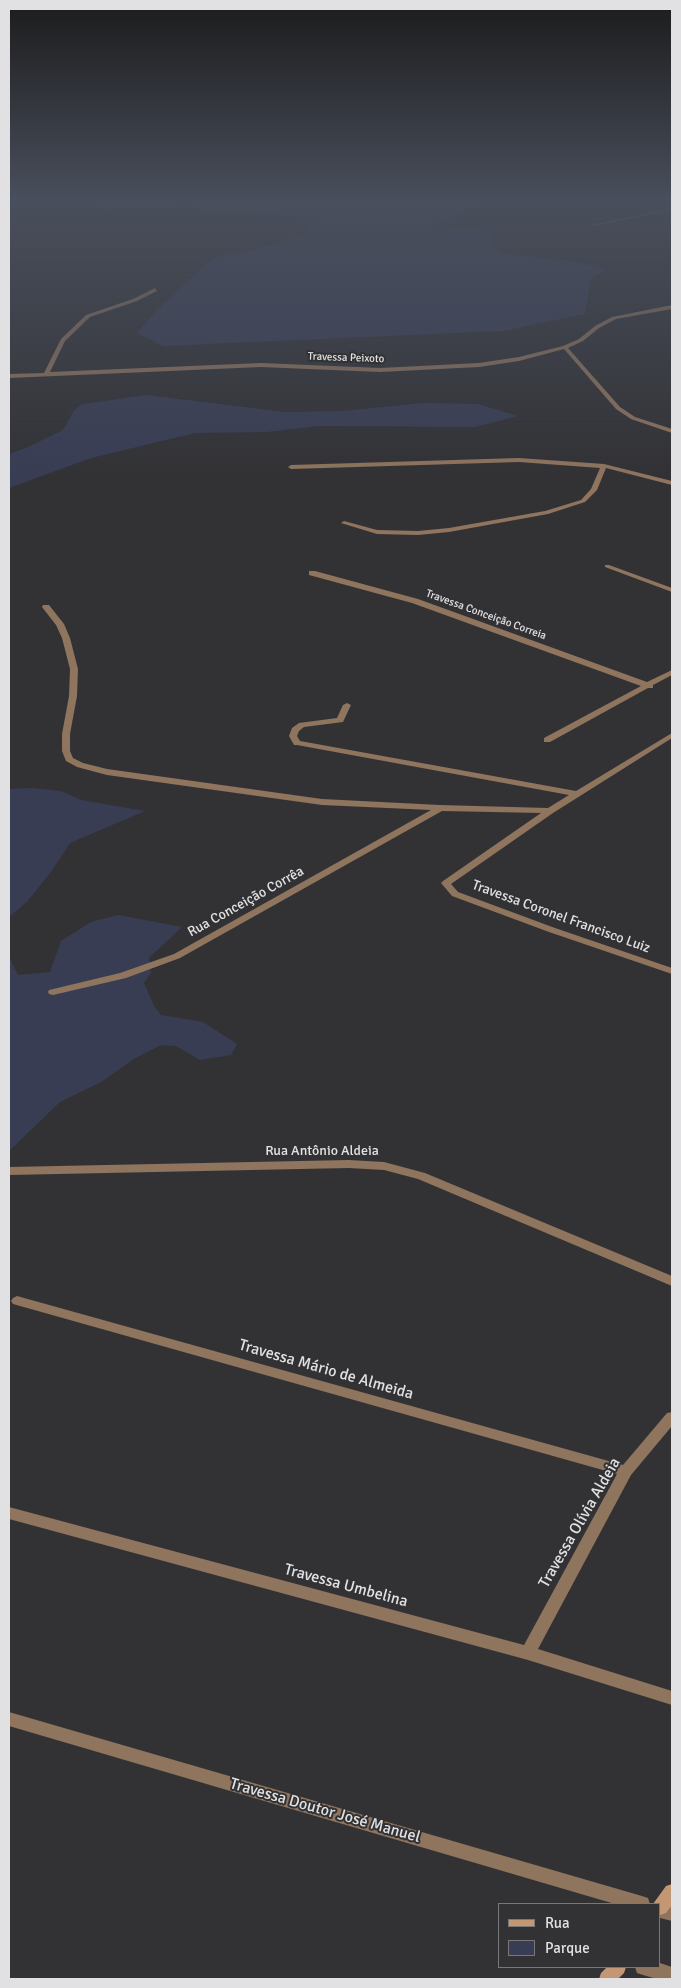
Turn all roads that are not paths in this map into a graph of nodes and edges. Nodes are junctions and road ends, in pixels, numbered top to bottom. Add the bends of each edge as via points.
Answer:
1 (147, 294) edge
2 (672, 307) edge
3 (565, 347) junction
4 (46, 375) junction
5 (9, 376) edge
6 (672, 431) edge
7 (604, 466) junction
8 (291, 467) dead end
9 (672, 483) edge
10 (344, 522) dead end
11 (607, 566) dead end
12 (312, 573) dead end
13 (672, 590) edge
14 (46, 607) dead end
15 (672, 672) edge
16 (650, 686) junction
17 (347, 706) dead end
18 (672, 735) edge
19 (547, 740) dead end
20 (577, 794) junction
21 (440, 808) junction
22 (550, 811) junction
23 (672, 971) edge
24 (53, 992) dead end
25 (9, 1171) edge
26 (672, 1281) edge
27 (17, 1301) dead end
28 (672, 1417) edge
29 (626, 1471) junction
30 (9, 1513) edge
31 (528, 1653) junction
32 (672, 1698) edge
33 (9, 1719) edge
34 (672, 1892) edge
35 (639, 1903) edge
36 (661, 1907) edge
37 (617, 1968) edge
38 (646, 1968) edge
39 (672, 1976) edge
40 (607, 1979) edge

1 - 4 street via 88,316 63,340
2 - 3 street, Travessa Peixoto via 614,318
3 - 4 street, Travessa Peixoto via 479,365 380,370 261,365
3 - 6 street via 618,408 633,418
4 - 5 street, Travessa Peixoto
7 - 8 street via 502,460
7 - 9 street
7 - 10 street via 594,490 584,501 546,513 418,533 376,532
11 - 13 street
12 - 16 street, Travessa Conceição Correia via 415,601
14 - 21 street via 60,624 74,669 66,752 69,759 80,765 107,772 322,802
15 - 16 street
16 - 19 street
17 - 20 street via 340,720 295,730 293,736 297,743
18 - 20 street
20 - 22 street
21 - 22 street
21 - 24 street, Rua Conceição Corrêa via 178,956 123,976
22 - 23 street, Travessa Coronel Francisco Luiz via 446,884 455,894
25 - 26 street, Rua Antônio Aldeia via 384,1166 421,1176
27 - 29 street, Travessa Mário de Almeida
28 - 29 street, Travessa Olívia Aldeia
29 - 31 street, Travessa Olívia Aldeia
30 - 31 street, Travessa Umbelina
31 - 32 street, Travessa Umbelina
33 - 35 street, Travessa Doutor José Manuel
34 - 36 main road
37 - 40 main road
38 - 39 street

